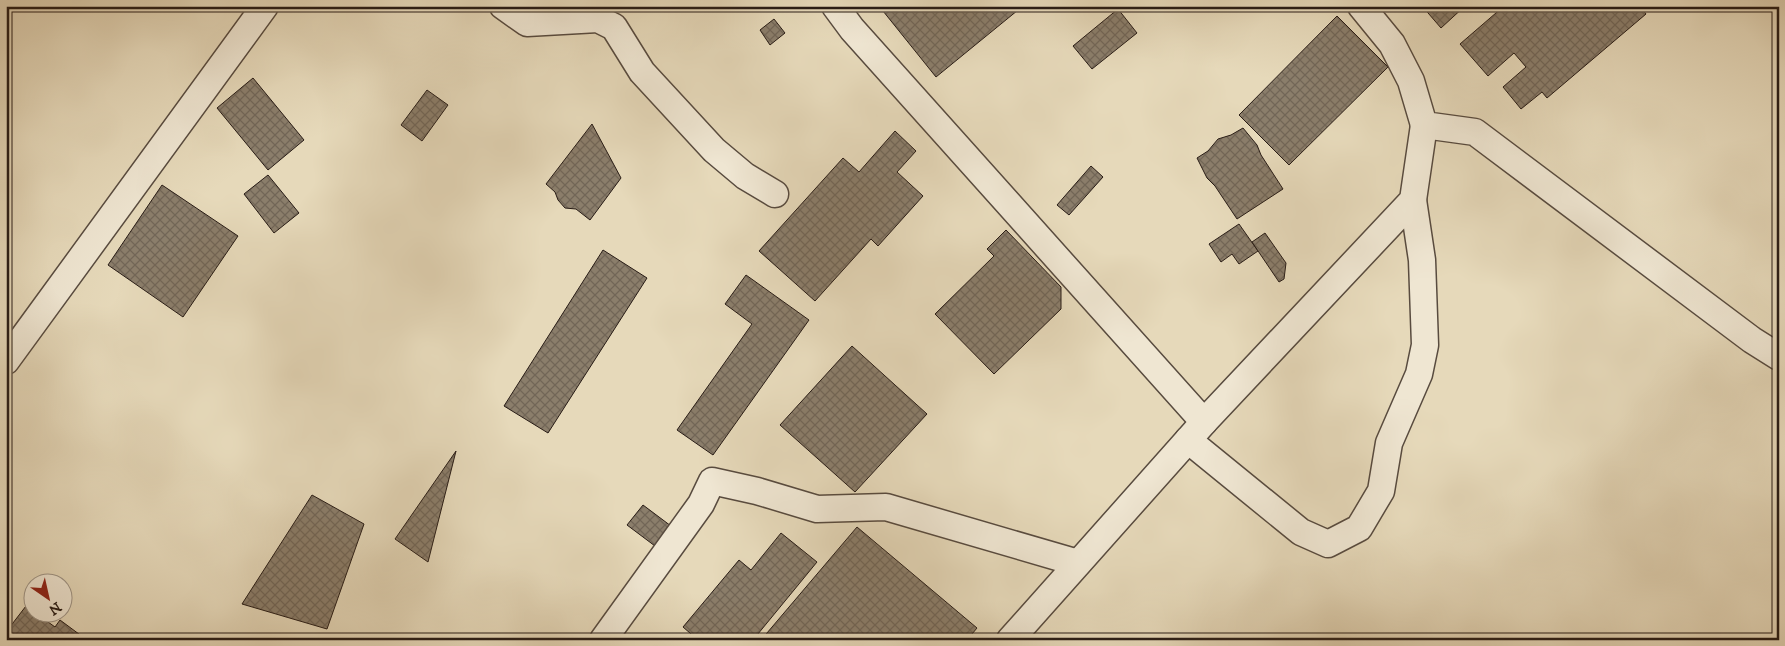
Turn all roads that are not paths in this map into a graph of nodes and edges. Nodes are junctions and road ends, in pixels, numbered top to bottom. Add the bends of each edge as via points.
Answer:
1 (266, 6) edge
2 (503, 6) edge
3 (835, 6) edge
4 (1361, 6) edge
5 (1424, 125) junction
6 (776, 194) dead end
7 (1412, 200) junction
8 (1779, 357) edge
9 (6, 361) edge
10 (1196, 431) junction
11 (1078, 563) junction
12 (603, 640) edge
13 (1010, 640) edge

1 - 9 street
2 - 6 street via 527,23 598,20 614,27 642,72 714,150 745,176
3 - 10 street
4 - 5 street via 1392,44 1411,81
5 - 7 street
5 - 8 street via 1475,132
7 - 10 street
7 - 10 street via 1422,260 1425,345 1419,374 1389,443 1381,491 1359,528 1328,544 1302,532
10 - 11 street
11 - 12 street via 886,507 817,509 712,480 701,504
11 - 13 street

